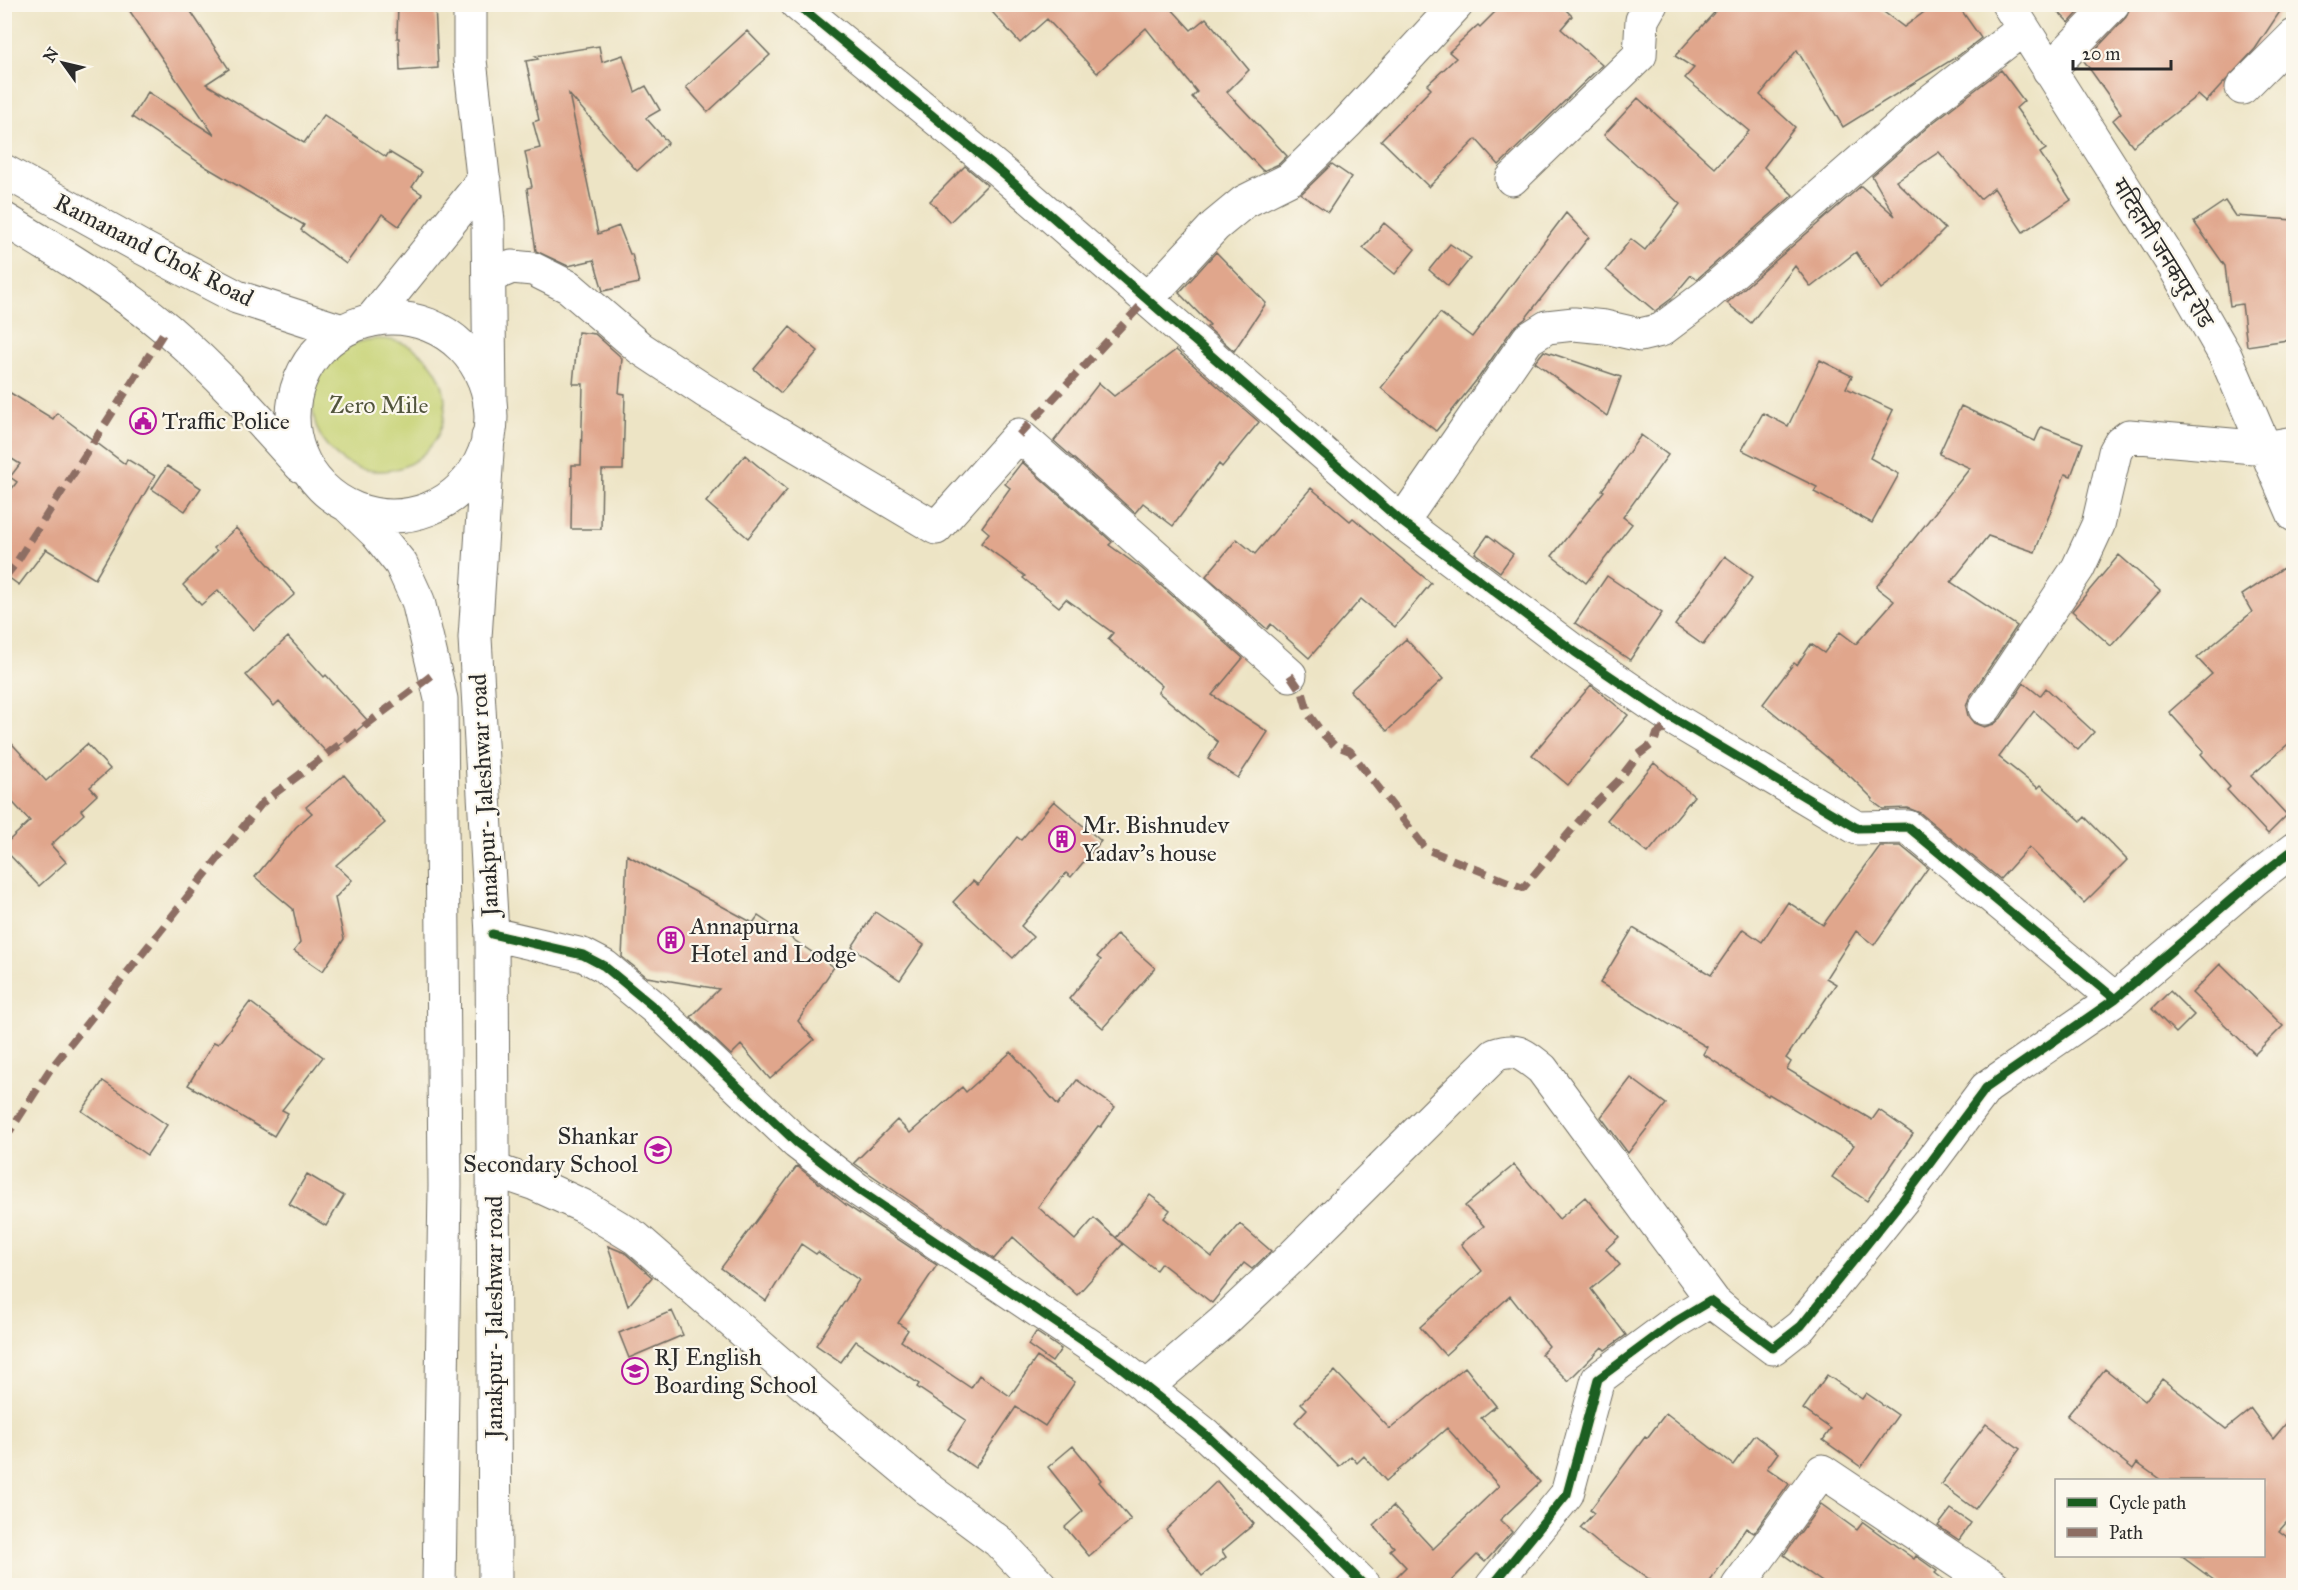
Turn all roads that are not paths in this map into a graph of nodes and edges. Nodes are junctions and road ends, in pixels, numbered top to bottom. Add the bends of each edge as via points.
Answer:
1 (470, 4) edge
2 (797, 4) edge
3 (1457, 4) edge
4 (1651, 4) edge
5 (2113, 4) edge
6 (2016, 17) edge
7 (2294, 36) edge
8 (2049, 70) junction
9 (2242, 88) dead end
10 (4, 171) edge
11 (1512, 179) dead end
12 (484, 180) junction
13 (4, 219) edge
14 (490, 276) junction
15 (1147, 299) junction
16 (356, 326) junction
17 (490, 405) junction
18 (489, 437) junction
19 (2279, 446) edge
20 (312, 478) junction
21 (349, 507) junction
22 (2294, 515) edge
23 (1402, 522) junction
24 (1290, 675) dead end
25 (1985, 708) dead end
26 (2294, 849) edge
27 (492, 934) junction
28 (2115, 999) junction
29 (493, 1173) junction
30 (1773, 1348) junction
31 (1146, 1388) junction
32 (439, 1586) edge
33 (495, 1586) edge
34 (1041, 1586) edge
35 (1365, 1586) edge
36 (1492, 1586) edge
37 (1738, 1586) edge
38 (1994, 1586) edge

1 - 12 main road via 470,60
2 - 15 main road via 1001,172
3 - 15 main road via 1347,123 1290,178 1244,202 1215,225
4 - 11 main road via 1642,20 1640,55
5 - 8 main road
6 - 8 main road, मटिहानी जनकपुर रोड
6 - 23 main road via 1919,110 1706,296 1661,330 1640,335 1574,324 1547,327 1528,339
7 - 9 main road
8 - 19 main road, मटिहानी जनकपुर रोड via 2174,266
10 - 16 main road, Ramanand Chok Road via 237,297 304,317
12 - 14 main road
12 - 16 main road
13 - 20 main road, Ramanand Chok Road via 118,291 166,329 225,382
14 - 17 main road
14 - 24 main road via 512,267 533,269 570,287 640,348 705,392 936,528 1019,435
15 - 23 main road
16 - 17 main road via 407,319 441,331 456,341 479,370
16 - 20 main road via 320,349 298,383 292,422 295,442
17 - 18 main road
18 - 21 main road via 470,478 436,506 407,516 377,516
18 - 27 main road, Janakpur- Jaleshwar road via 475,638
19 - 22 main road, मटिहानी जनकपुर रोड
19 - 25 main road via 2129,436 2120,443 2098,525 2078,568
20 - 21 main road via 335,500
21 - 32 main road, Janakpur- Jaleshwar road via 401,564 418,601 441,699 445,1185
23 - 28 main road via 1575,652 1672,718 1857,828 1908,827
26 - 28 main road
27 - 29 main road, Janakpur- Jaleshwar road
27 - 31 main road via 583,955 604,966 656,1009 796,1143 857,1189 1113,1361
28 - 30 main road via 1986,1088 1801,1326
29 - 33 main road, Janakpur- Jaleshwar road
29 - 34 main road via 535,1184 583,1206 636,1238 830,1407 998,1541
30 - 31 main road via 1714,1302 1542,1069 1510,1050 1495,1055 1294,1256
30 - 36 main road via 1710,1300 1598,1379 1567,1494
31 - 35 main road via 1206,1435
37 - 38 main road via 1822,1471

